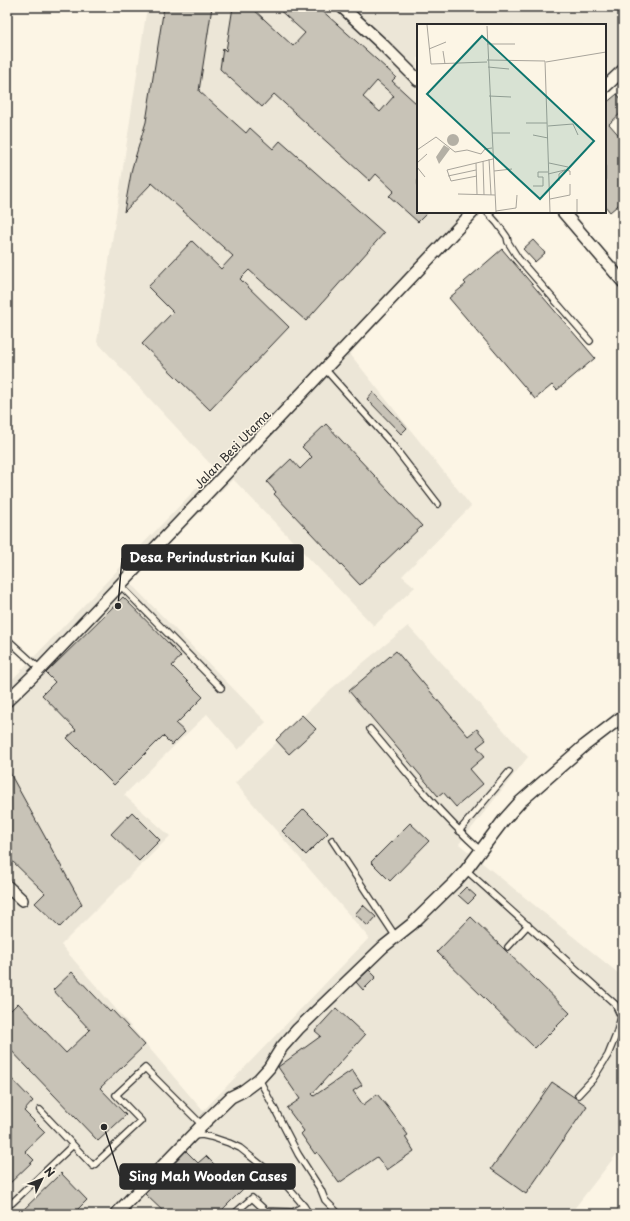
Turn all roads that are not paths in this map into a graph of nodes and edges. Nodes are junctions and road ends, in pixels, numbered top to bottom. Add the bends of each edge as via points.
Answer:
1 (342, 7) edge
2 (621, 75) edge
3 (417, 79) edge
4 (606, 86) edge
5 (472, 213) edge
6 (488, 213) edge
7 (565, 213) edge
8 (623, 282) edge
9 (590, 341) dead end
10 (325, 369) junction
11 (438, 504) dead end
12 (120, 585) junction
13 (7, 639) edge
14 (40, 669) junction
15 (221, 688) dead end
16 (7, 701) edge
17 (623, 716) edge
18 (370, 729) dead end
19 (509, 772) dead end
20 (459, 831) junction
21 (332, 840) dead end
22 (481, 851) junction
23 (466, 870) junction
24 (7, 886) edge
25 (22, 900) dead end
26 (528, 925) junction
27 (396, 937) junction
28 (508, 947) dead end
29 (259, 1079) junction
30 (578, 1095) dead end
31 (40, 1110) dead end
32 (202, 1125) junction
33 (191, 1136) junction
34 (72, 1144) junction
35 (12, 1203) dead end
36 (304, 1206) junction
37 (336, 1211) dead end
38 (116, 1214) edge
39 (234, 1214) edge
40 (309, 1214) edge

1 - 3 street
2 - 4 street
5 - 10 street, Jalan Besi Utama
6 - 9 lane via 507,237 518,258
7 - 8 street
10 - 11 lane via 391,443
10 - 12 street, Jalan Besi Utama
12 - 14 street, Jalan Besi Utama
12 - 15 lane
13 - 14 lane
14 - 16 street, Jalan Besi Utama
17 - 22 street via 520,802
18 - 20 lane
19 - 20 lane
20 - 22 lane
21 - 27 lane
22 - 23 street
23 - 26 lane
23 - 27 street
24 - 25 street
26 - 28 lane
26 - 30 lane via 615,1004 621,1017 608,1055 593,1079
27 - 29 street via 298,1029
29 - 32 street via 231,1097
29 - 37 lane via 298,1154 325,1200
31 - 34 lane
32 - 33 street
32 - 34 lane via 144,1068 116,1095 140,1121 93,1166
33 - 36 lane via 211,1137 240,1148 285,1184
33 - 38 street
34 - 35 lane
36 - 39 lane via 293,1212 266,1211 252,1198
36 - 40 lane

